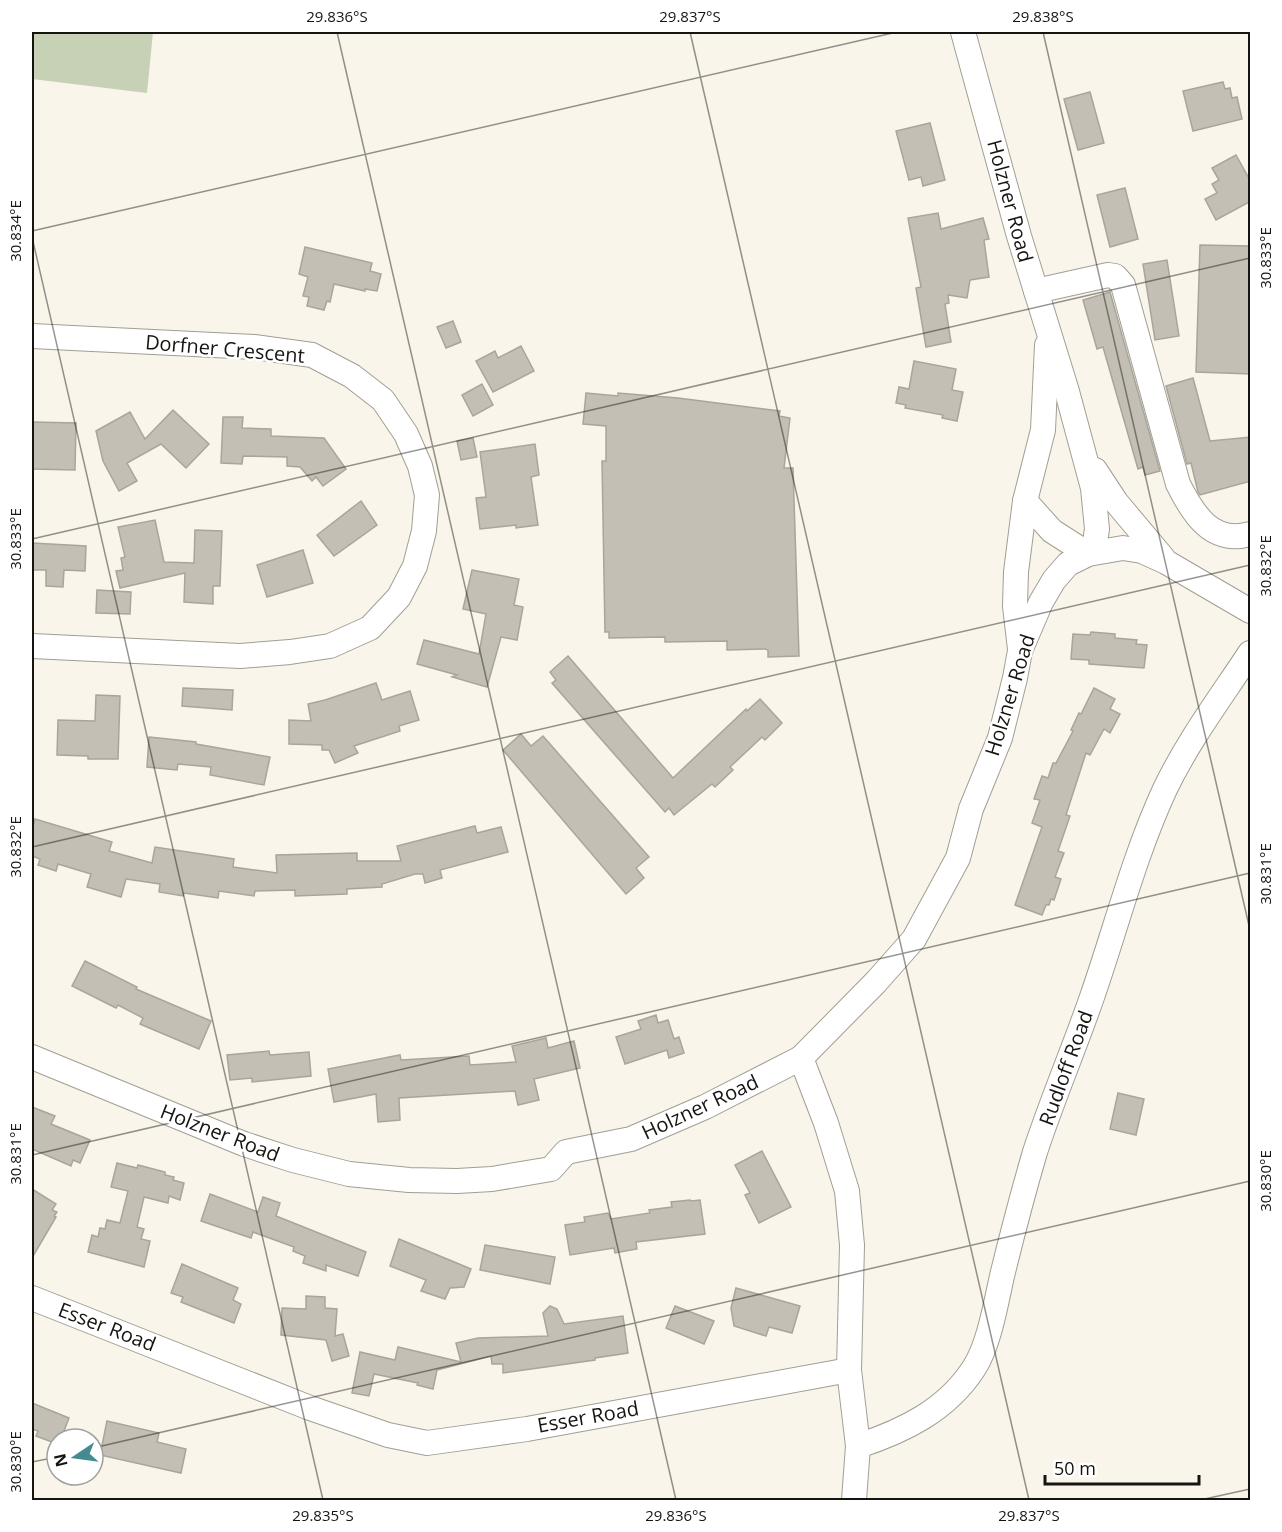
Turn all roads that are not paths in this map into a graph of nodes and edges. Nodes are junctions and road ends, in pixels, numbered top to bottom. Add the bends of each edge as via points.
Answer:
1 (963, 32) edge
2 (1036, 291) junction
3 (1048, 330) junction
4 (32, 336) edge
5 (1081, 444) junction
6 (1025, 501) junction
7 (1251, 534) edge
8 (1088, 554) junction
9 (1166, 562) junction
10 (1251, 611) edge
11 (32, 646) edge
12 (1020, 651) junction
13 (1251, 653) edge
14 (32, 1057) edge
15 (801, 1058) junction
16 (32, 1298) edge
17 (849, 1370) junction
18 (858, 1446) junction
19 (854, 1500) edge

1 - 2 street, Holzner Road
2 - 3 street, Holzner Road
2 - 7 street via 1108,275 1119,279 1178,484 1190,508 1207,526 1224,536
3 - 5 street
3 - 6 street, Holzner Road via 1043,430
4 - 11 street, Dorfner Crescent via 254,347 312,355 352,376 383,400 406,434 427,495 424,531 415,566 399,597 370,628 330,646 240,656
5 - 8 street via 1097,522 1095,542
5 - 9 street via 1102,482
6 - 8 street via 1052,531
6 - 12 street, Holzner Road via 1016,572
8 - 9 street, Holzner Road via 1123,549 1142,551
8 - 12 street, Holzner Road via 1068,564 1054,579
9 - 10 street, Holzner Road
12 - 15 street, Holzner Road via 1000,738 971,808 958,858 914,939
13 - 18 street, Rudloff Road via 1201,726 1166,788 1137,859 1036,1152 990,1326 975,1368 926,1417
14 - 15 street, Holzner Road via 244,1144 293,1160 349,1174 457,1181 551,1169 566,1152 631,1139
15 - 17 street via 847,1191 852,1245
16 - 17 street, Esser Road via 310,1408 388,1435 427,1443 527,1429
17 - 18 street
18 - 19 street

